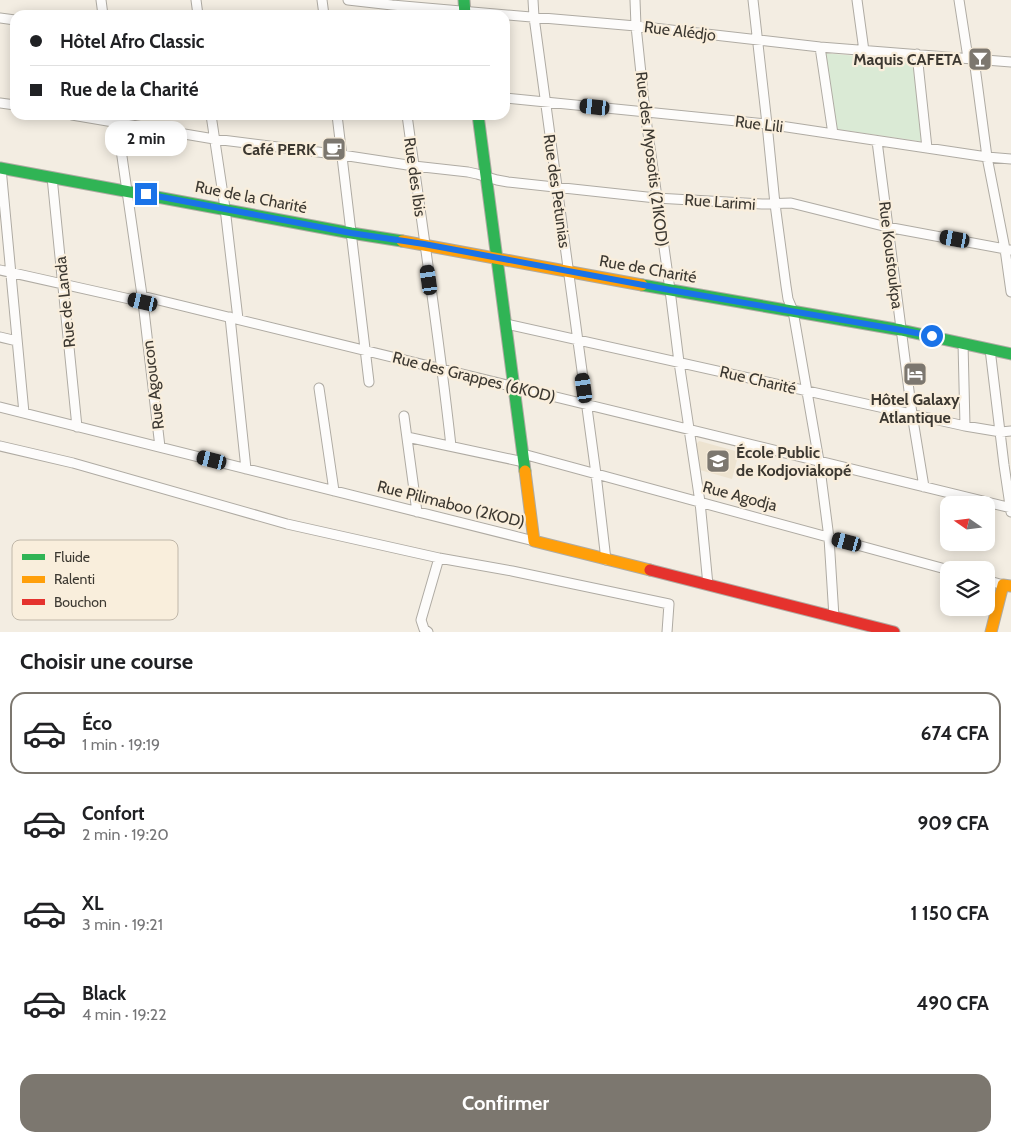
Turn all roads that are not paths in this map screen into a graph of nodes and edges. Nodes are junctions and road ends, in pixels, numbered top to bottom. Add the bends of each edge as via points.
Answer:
1 (348, 0) edge
2 (533, 0) edge
3 (635, 0) edge
4 (753, 0) edge
5 (857, 0) edge
6 (960, 0) edge
7 (392, 2) edge
8 (465, 9) edge
9 (510, 14) edge
10 (534, 17) junction
11 (636, 26) junction
12 (757, 40) junction
13 (820, 47) junction
14 (864, 51) junction
15 (917, 54) junction
16 (971, 58) junction
17 (1011, 62) edge
18 (510, 98) edge
19 (545, 102) junction
20 (645, 112) junction
21 (117, 120) edge
22 (122, 120) edge
23 (212, 120) edge
24 (337, 120) edge
25 (408, 120) edge
26 (479, 120) edge
27 (767, 124) junction
28 (834, 134) junction
29 (214, 139) junction
30 (877, 141) junction
31 (927, 148) junction
32 (342, 155) junction
33 (987, 157) junction
34 (1011, 159) edge
35 (414, 166) junction
36 (0, 168) edge
37 (486, 176) junction
38 (52, 177) junction
39 (556, 187) junction
40 (127, 190) junction
41 (656, 198) junction
42 (775, 204) junction
43 (225, 208) junction
44 (887, 227) junction
45 (351, 233) junction
46 (424, 244) junction
47 (1008, 250) edge
48 (497, 257) junction
49 (0, 270) edge
50 (568, 271) junction
51 (10, 272) junction
52 (63, 284) junction
53 (670, 290) junction
54 (1011, 292) edge
55 (142, 299) junction
56 (793, 311) junction
57 (234, 318) junction
58 (506, 324) junction
59 (901, 330) junction
60 (0, 337) edge
61 (577, 340) junction
62 (17, 341) junction
63 (963, 343) junction
64 (990, 349) junction
65 (366, 351) junction
66 (1011, 354) edge
67 (679, 362) junction
68 (443, 369) junction
69 (369, 382) dead end
70 (515, 387) junction
71 (319, 388) dead end
72 (806, 391) junction
73 (586, 404) junction
74 (0, 407) edge
75 (24, 414) junction
76 (912, 414) junction
77 (404, 416) dead end
78 (965, 426) junction
79 (77, 427) junction
80 (690, 430) junction
81 (1011, 431) edge
82 (1000, 432) junction
83 (407, 437) junction
84 (0, 446) edge
85 (451, 446) junction
86 (160, 447) junction
87 (523, 458) junction
88 (819, 461) junction
89 (246, 469) junction
90 (596, 474) junction
91 (924, 487) junction
92 (334, 491) junction
93 (700, 502) junction
94 (1011, 508) edge
95 (417, 512) junction
96 (1011, 512) edge
97 (829, 538) junction
98 (534, 542) junction
99 (440, 558) junction
100 (606, 560) junction
101 (940, 568) edge
102 (708, 585) junction
103 (1007, 585) edge
104 (834, 617) junction
105 (428, 632) edge
106 (667, 632) edge
107 (894, 632) edge
108 (991, 632) edge

1 - 7 street, Rue Alédjo
2 - 10 street, Rue des Petunias
3 - 11 street, Rue des Myosotis (21KOD)
4 - 12 street
5 - 14 street
6 - 16 street
7 - 8 street, Rue Alédjo
9 - 10 street, Rue Alédjo
10 - 11 street, Rue Alédjo
10 - 19 street, Rue des Petunias
11 - 12 street, Rue Alédjo
11 - 20 street, Rue des Myosotis (21KOD)
12 - 13 street, Rue Alédjo
12 - 27 street
13 - 14 street, Rue Alédjo
13 - 28 street
14 - 15 street, Rue Alédjo
15 - 16 street, Rue Alédjo
15 - 31 street
16 - 17 street, Rue Alédjo
16 - 33 street
18 - 19 street, Rue Lili
19 - 20 street, Rue Lili
19 - 39 street, Rue des Petunias
20 - 27 street, Rue Lili
20 - 41 street, Rue des Myosotis (21KOD)
21 - 40 street, Rue Agoucon
22 - 29 street, Rue Larimi
23 - 29 street
24 - 32 street
25 - 35 street, Rue des Ibis
26 - 37 street
27 - 28 street, Rue Lili
27 - 42 street
28 - 30 street, Rue Lili
29 - 32 street, Rue Larimi
29 - 43 street
30 - 31 street, Rue Lili
30 - 44 street, Rue Koustoukpa
31 - 33 street, Rue Lili
32 - 35 street, Rue Larimi
32 - 45 street
33 - 34 street, Rue Lili
33 - 47 street
35 - 37 street, Rue Larimi
35 - 46 street, Rue des Ibis
36 - 38 street, Rue de la Charité
36 - 51 street
37 - 39 street, Rue Larimi
37 - 48 street
38 - 40 street, Rue de la Charité
38 - 52 street, Rue de Landa
39 - 41 street, Rue Larimi
39 - 50 street, Rue des Petunias
40 - 43 street, Rue de la Charité
40 - 55 street, Rue Agoucon
41 - 42 street, Rue Larimi
41 - 53 street, Rue des Myosotis (21KOD)
42 - 44 street, Rue Larimi via 791,204
42 - 56 street via 788,299
43 - 45 street, Rue de la Charité
43 - 57 street
44 - 47 street, Rue Larimi
44 - 59 street, Rue Koustoukpa
45 - 46 street, Rue de la Charité
45 - 65 street
46 - 48 street, Rue de la Charité
46 - 68 street, Rue des Ibis
47 - 54 street
48 - 50 street, Rue de Charité
48 - 58 street
49 - 51 street, Rue des Grappes (6KOD)
50 - 53 street, Rue de Charité
50 - 61 street, Rue des Petunias
51 - 52 street, Rue des Grappes (6KOD)
51 - 62 street
52 - 55 street, Rue des Grappes (6KOD)
52 - 79 street, Rue de Landa
53 - 56 street, Rue de Charité
53 - 67 street, Rue des Myosotis (21KOD)
55 - 57 street, Rue des Grappes (6KOD)
55 - 86 street, Rue Agoucon
56 - 59 street, Rue de Charité
56 - 72 street
57 - 65 street, Rue des Grappes (6KOD)
57 - 89 street
58 - 61 street, Rue Charité
58 - 70 street
59 - 63 street, Rue de Charité
59 - 76 street, Rue Koustoukpa
60 - 62 street
61 - 67 street, Rue Charité
61 - 73 street, Rue des Petunias
62 - 75 street
63 - 64 street, Rue de Charité
63 - 78 street
64 - 66 street, Rue de Charité
64 - 82 street
65 - 68 street, Rue des Grappes (6KOD)
65 - 69 street
67 - 72 street, Rue Charité
67 - 80 street, Rue des Myosotis (21KOD)
68 - 70 street, Rue des Grappes (6KOD)
68 - 85 street, Rue des Ibis
70 - 73 street, Rue des Grappes (6KOD)
70 - 87 street
71 - 92 street
72 - 76 street, Rue Charité
72 - 88 street
73 - 80 street, Rue des Grappes (6KOD)
73 - 90 street, Rue des Petunias
74 - 75 street, Rue Pilimaboo (2KOD)
75 - 79 street, Rue Pilimaboo (2KOD)
76 - 78 street, Rue Charité
76 - 91 street, Rue Koustoukpa
77 - 83 street
78 - 82 street, Rue Charité
79 - 86 street, Rue Pilimaboo (2KOD)
80 - 88 street, Rue des Grappes (6KOD)
80 - 93 street, Rue des Myosotis (21KOD)
81 - 82 street, Rue Charité
82 - 94 street
83 - 85 street, Rue Agodja
83 - 95 street
84 - 99 street via 73,463 288,524
85 - 87 street, Rue Agodja
86 - 89 street, Rue Pilimaboo (2KOD)
87 - 90 street, Rue Agodja
87 - 98 street
88 - 91 street, Rue des Grappes (6KOD)
88 - 97 street
89 - 92 street, Rue Pilimaboo (2KOD)
90 - 93 street, Rue Agodja
90 - 100 street, Rue des Petunias
91 - 94 street, Rue des Grappes (6KOD)
92 - 95 street, Rue Pilimaboo (2KOD)
93 - 97 street, Rue Agodja
93 - 102 street, Rue des Myosotis (21KOD)
94 - 96 street
95 - 98 street, Rue Pilimaboo (2KOD)
97 - 101 street, Rue Agodja
97 - 104 street
98 - 100 street, Rue Pilimaboo (2KOD)
99 - 105 street via 421,620
99 - 106 street via 669,604
100 - 102 street, Rue Pilimaboo (2KOD)
102 - 104 street, Rue Pilimaboo (2KOD)
103 - 108 street
104 - 107 street, Rue Pilimaboo (2KOD)

